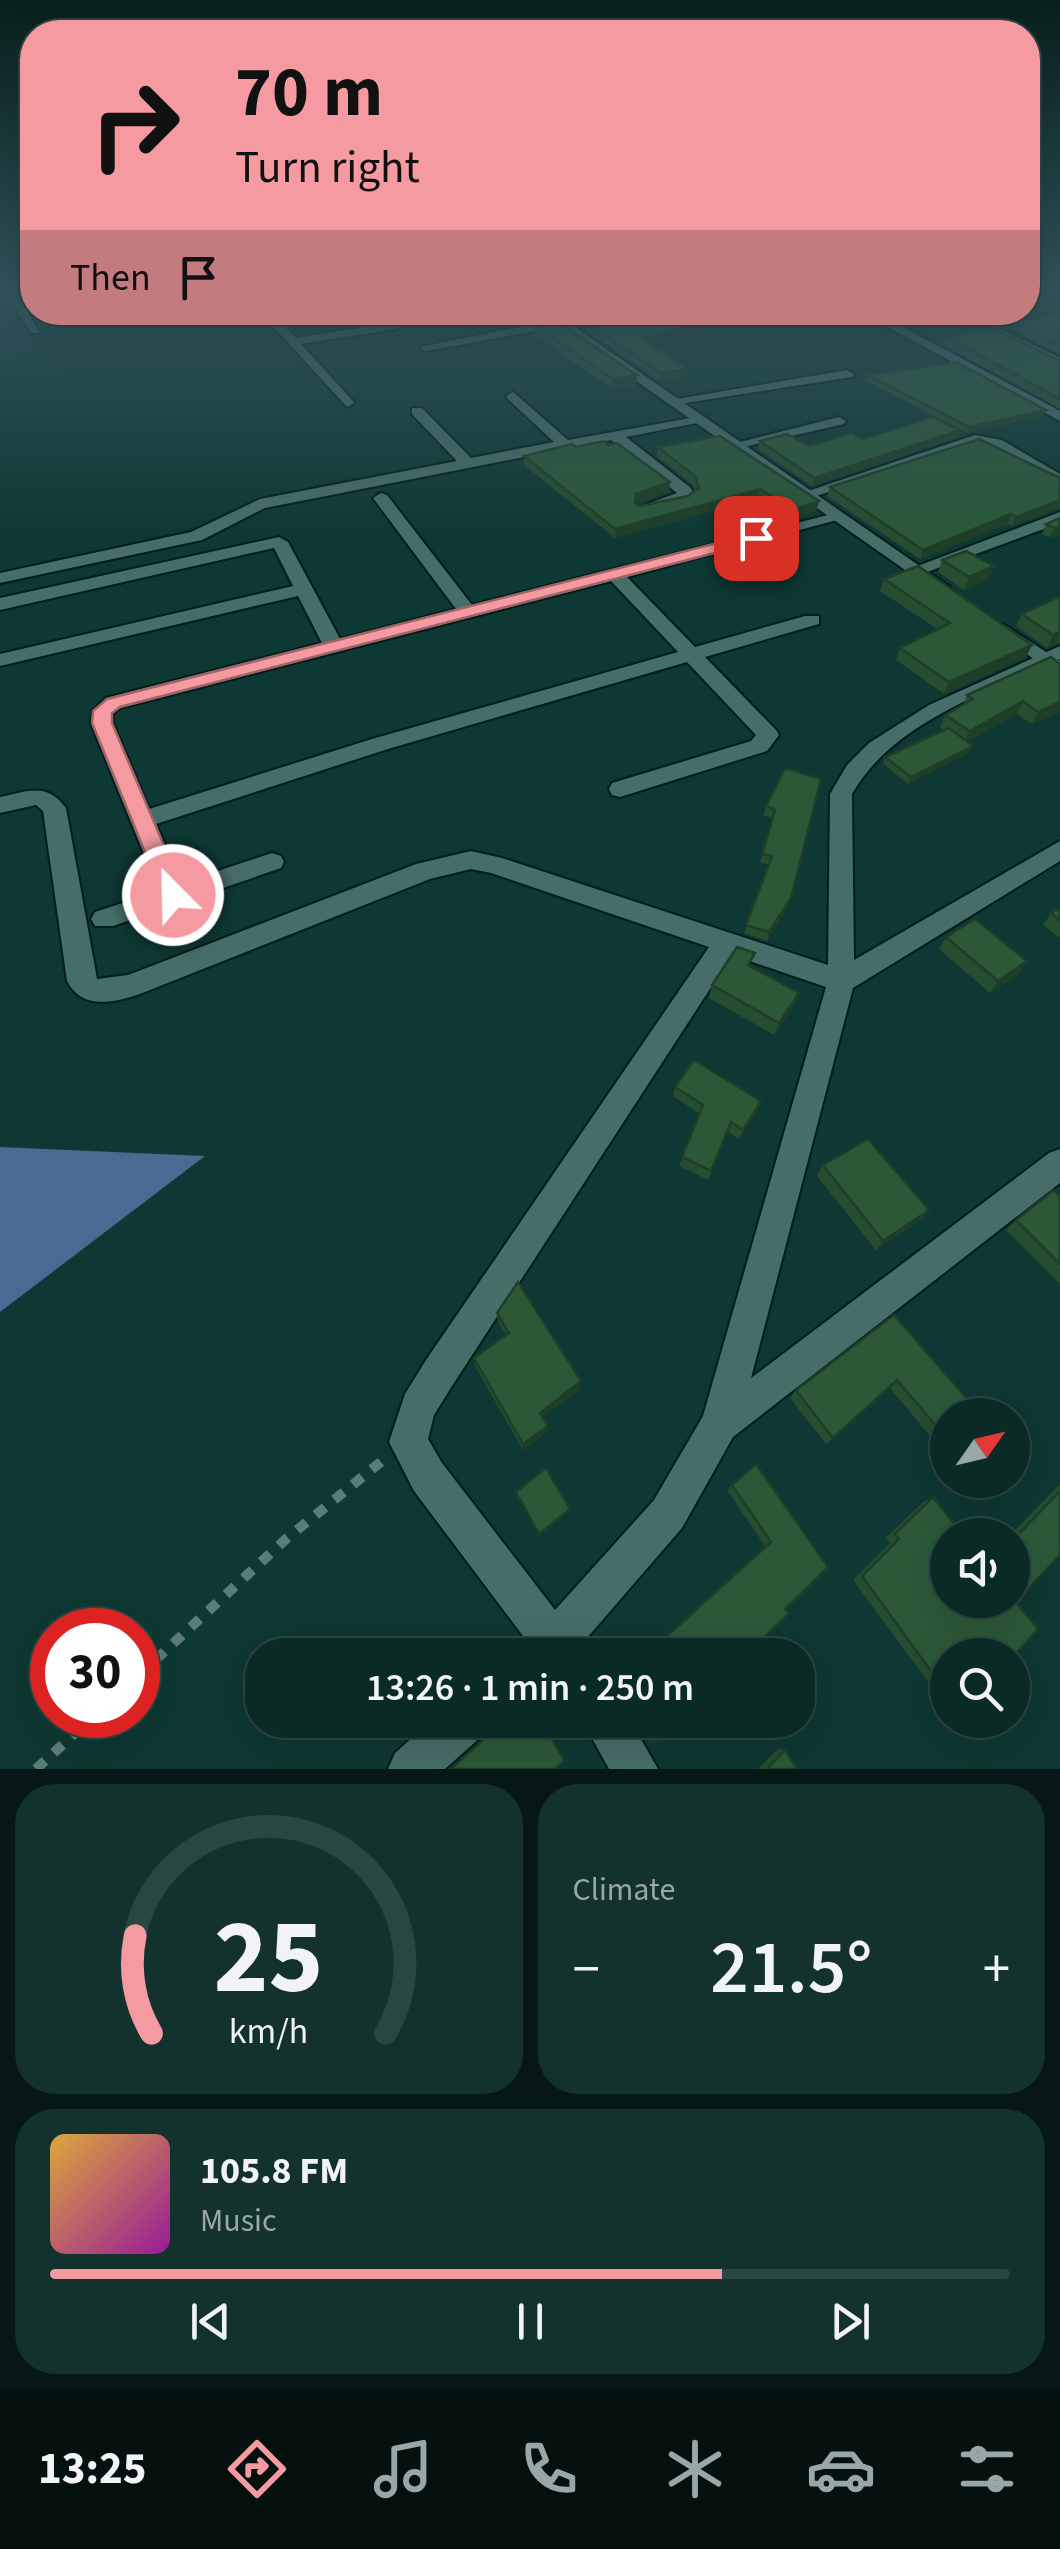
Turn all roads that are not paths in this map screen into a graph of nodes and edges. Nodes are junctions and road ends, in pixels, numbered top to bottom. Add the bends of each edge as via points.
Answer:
1 (320, 373) edge
2 (631, 373) edge
3 (979, 373) edge
4 (848, 374) dead end
5 (512, 396) dead end
6 (672, 401) junction
7 (348, 404) dead end
8 (417, 411) dead end
9 (1060, 417) edge
10 (697, 419) junction
11 (839, 422) dead end
12 (614, 435) junction
13 (564, 444) junction
14 (735, 444) junction
15 (466, 462) junction
16 (1060, 481) edge
17 (807, 494) junction
18 (381, 498) dead end
19 (644, 509) edge
20 (840, 517) junction
21 (1060, 517) edge
22 (916, 570) junction
23 (614, 574) junction
24 (0, 578) edge
25 (306, 590) junction
26 (948, 592) edge
27 (0, 604) edge
28 (467, 610) junction
29 (980, 615) edge
30 (812, 620) dead end
31 (333, 644) junction
32 (692, 655) junction
33 (0, 660) edge
34 (1055, 661) edge
35 (620, 788) dead end
36 (0, 805) edge
37 (142, 820) junction
38 (1060, 850) edge
39 (272, 862) dead end
40 (173, 895) junction
41 (104, 918) dead end
42 (725, 944) junction
43 (842, 982) junction
44 (1060, 1164) edge
45 (720, 1424) junction
46 (543, 1638) edge
47 (563, 1638) edge
48 (445, 1738) edge
49 (615, 1738) edge
50 (410, 1769) edge
51 (635, 1769) edge

1 - 7 street
2 - 6 street
3 - 9 street
4 - 6 street
5 - 13 street
6 - 10 street
8 - 15 street
10 - 12 street
10 - 14 street
11 - 14 street
12 - 13 street
12 - 19 street via 685,491 680,499
13 - 15 street
14 - 17 street
15 - 24 street via 260,504 196,536
16 - 17 street via 997,443 975,439
17 - 20 street
18 - 28 street
20 - 22 street
20 - 23 street
21 - 22 street
22 - 26 street
23 - 28 street
23 - 32 street
25 - 27 street via 278,542
25 - 31 street
25 - 33 street
28 - 31 street
29 - 34 street
30 - 32 street
31 - 37 street via 130,697 103,711
32 - 35 street via 768,735 759,746
32 - 37 street
34 - 43 street via 891,733 848,774 840,794
36 - 42 street via 41,796 54,808 81,981 90,991 130,986 425,871 471,860
37 - 40 street
38 - 43 street
39 - 40 street
40 - 41 street
42 - 43 street
42 - 46 street via 438,1372 408,1442
43 - 45 street
44 - 45 street
45 - 47 street via 668,1514
48 - 50 street
49 - 51 street

